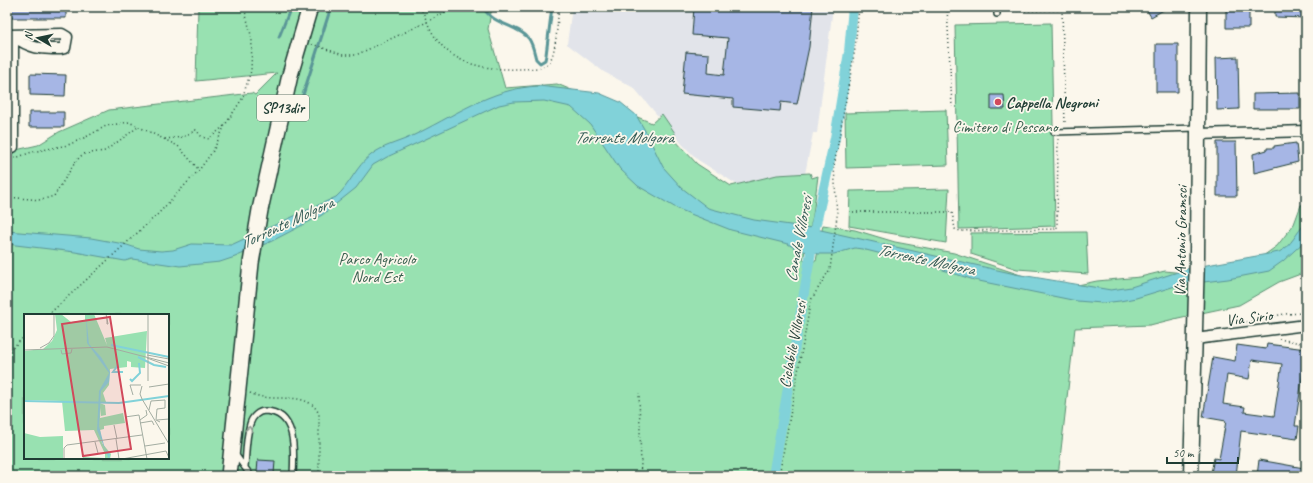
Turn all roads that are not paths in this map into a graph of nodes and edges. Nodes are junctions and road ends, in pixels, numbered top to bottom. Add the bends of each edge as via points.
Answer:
1 (310, 7) edge
2 (1199, 7) edge
3 (10, 35) edge
4 (1198, 131) junction
5 (1306, 131) edge
6 (1056, 132) road end
7 (13, 147) dead end
8 (1306, 325) edge
9 (1195, 339) junction
10 (232, 449) junction
11 (245, 467) junction
12 (229, 476) edge
13 (251, 476) edge
14 (293, 476) edge
15 (1191, 476) edge

1 - 10 main road, SP13dir via 292,69 260,210 251,263
2 - 4 street, Via Antonio Gramsci
3 - 7 street
4 - 5 street
4 - 6 lane
4 - 9 street, Via Antonio Gramsci
8 - 9 street, Via Sirio
9 - 15 street, Via Antonio Gramsci
10 - 11 lane
10 - 12 main road, SP13dir
11 - 13 lane
11 -> 14 lane via 250,424 254,416 261,411 272,411 281,414 292,434

